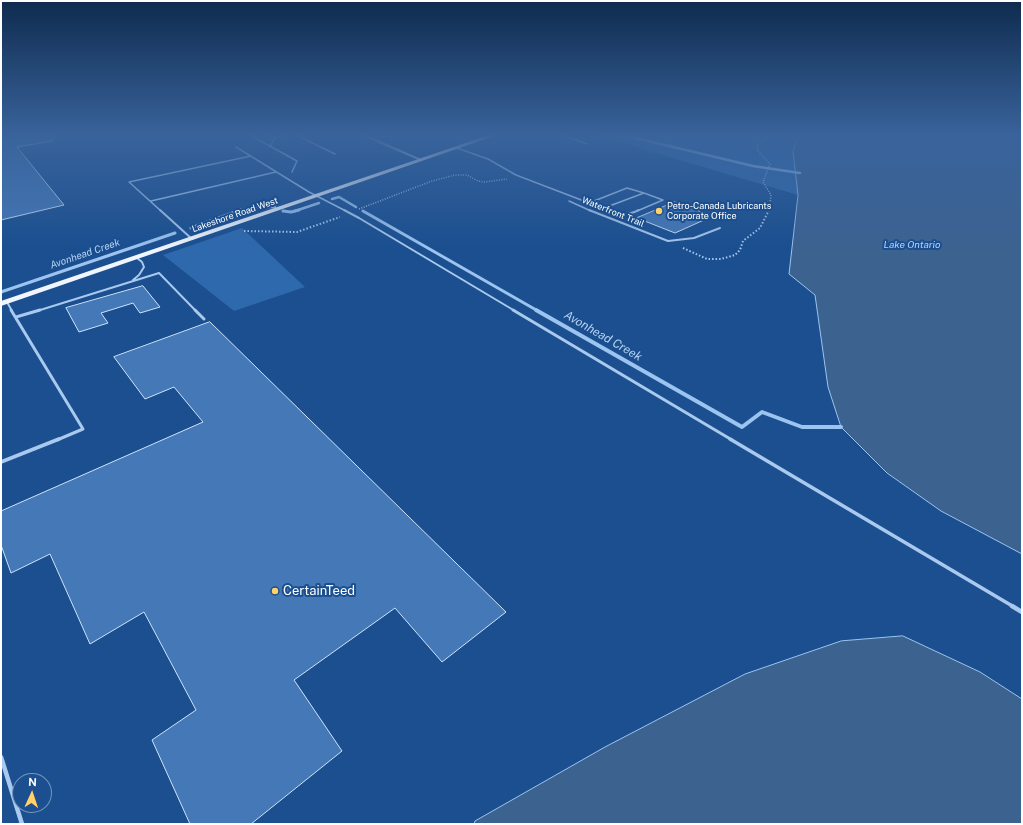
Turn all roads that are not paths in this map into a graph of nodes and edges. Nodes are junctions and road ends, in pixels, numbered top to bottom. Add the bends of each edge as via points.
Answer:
1 (174, 172) edge
2 (274, 172) edge
3 (276, 172) edge
4 (291, 172) edge
5 (385, 172) edge
6 (513, 172) edge
7 (288, 179) junction
8 (644, 193) junction
9 (318, 196) junction
10 (576, 198) junction
11 (150, 202) junction
12 (589, 202) junction
13 (604, 208) junction
14 (720, 228) dead end
15 (192, 239) junction
16 (137, 258) junction
17 (132, 281) junction
18 (4, 303) edge
19 (16, 317) junction
20 (204, 319) dead end
21 (1, 462) edge
22 (1022, 612) edge
23 (1, 757) edge
24 (22, 824) edge

1 - 11 lane via 129,182
2 - 11 lane
3 - 7 lane
4 - 7 lane
5 - 9 main road, Lakeshore Road West
6 - 10 lane
7 - 9 lane
8 - 12 lane via 627,188
8 - 13 lane
8 - 13 lane via 663,200 628,215 620,215
9 - 15 main road, Lakeshore Road West
9 - 22 lane, bridge
10 - 12 lane
10 - 14 lane, Waterfront Trail via 569,200 619,223 668,241 694,238
11 - 15 lane
12 - 13 lane
15 - 16 main road, Lakeshore Road West
16 - 17 lane via 144,267
16 - 18 main road, Lakeshore Road West
17 - 19 lane
17 - 20 lane via 159,273
18 - 19 lane
19 - 21 lane via 83,429
23 - 24 lane

